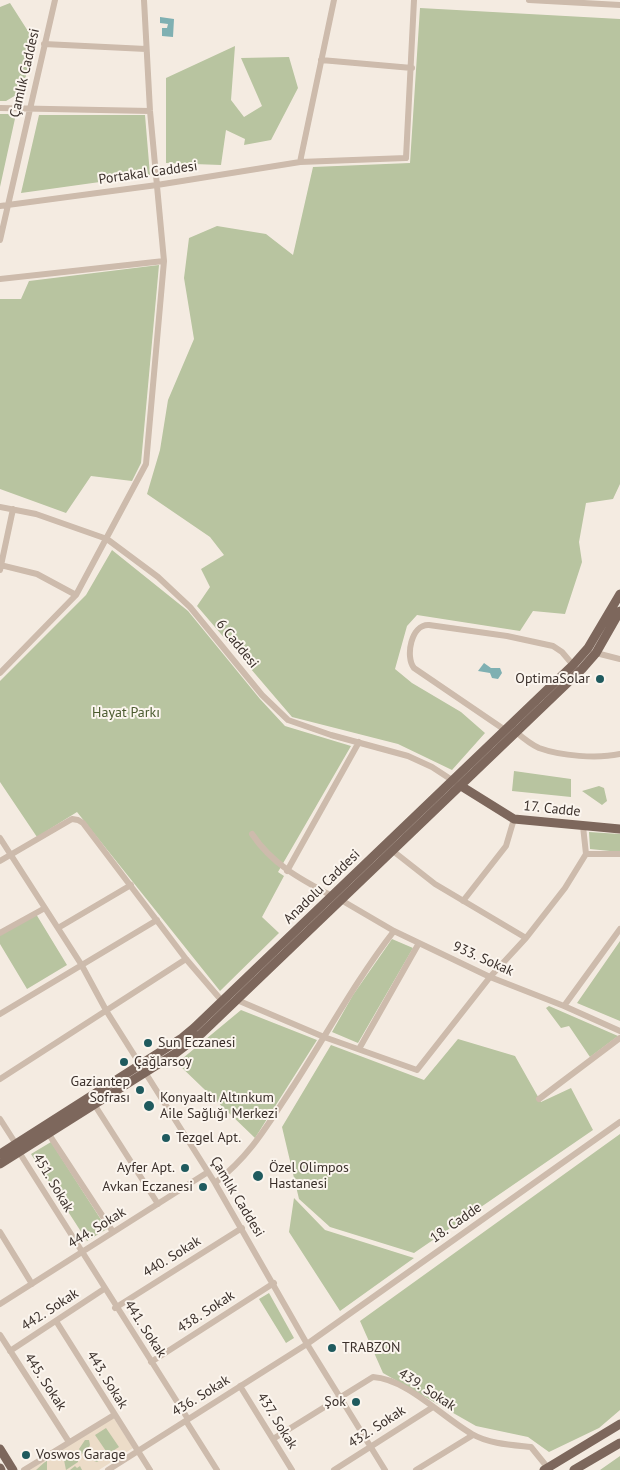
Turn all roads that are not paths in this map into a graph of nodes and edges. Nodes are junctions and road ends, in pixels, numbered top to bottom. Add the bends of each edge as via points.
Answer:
1 (56, 0) edge
2 (144, 0) edge
3 (334, 0) edge
4 (414, 0) edge
5 (529, 0) edge
6 (620, 5) edge
7 (44, 44) junction
8 (146, 49) junction
9 (321, 60) junction
10 (412, 68) junction
11 (0, 108) edge
12 (29, 109) junction
13 (150, 111) junction
14 (300, 162) junction
15 (157, 186) junction
16 (0, 206) edge
17 (8, 206) junction
18 (0, 240) edge
19 (164, 261) junction
20 (0, 278) edge
21 (0, 507) edge
22 (13, 509) junction
23 (106, 539) junction
24 (1, 567) edge
25 (620, 594) edge
26 (76, 595) junction
27 (620, 611) edge
28 (596, 653) junction
29 (620, 658) edge
30 (573, 664) junction
31 (1, 668) edge
32 (505, 730) junction
33 (516, 732) junction
34 (359, 742) junction
35 (620, 754) edge
36 (452, 780) junction
37 (461, 786) junction
38 (514, 819) junction
39 (583, 826) junction
40 (620, 828) edge
41 (252, 834) dead end
42 (0, 838) edge
43 (392, 851) junction
44 (586, 854) junction
45 (620, 854) edge
46 (11, 855) junction
47 (0, 860) edge
48 (287, 871) junction
49 (131, 885) junction
50 (332, 896) junction
51 (341, 900) junction
52 (463, 901) junction
53 (45, 908) junction
54 (157, 920) junction
55 (58, 928) junction
56 (620, 928) edge
57 (394, 931) junction
58 (0, 933) edge
59 (526, 938) junction
60 (419, 943) junction
61 (186, 959) junction
62 (81, 964) junction
63 (490, 977) junction
64 (236, 1000) junction
65 (222, 1001) junction
66 (564, 1006) junction
67 (107, 1012) junction
68 (0, 1014) edge
69 (620, 1031) edge
70 (324, 1037) junction
71 (620, 1038) edge
72 (359, 1049) junction
73 (144, 1068) junction
74 (0, 1079) edge
75 (539, 1099) dead end
76 (94, 1104) junction
77 (0, 1119) edge
78 (620, 1122) edge
79 (48, 1133) junction
80 (17, 1148) junction
81 (0, 1154) edge
82 (0, 1164) edge
83 (208, 1172) junction
84 (215, 1183) junction
85 (158, 1204) junction
86 (242, 1228) junction
87 (0, 1232) edge
88 (113, 1232) junction
89 (81, 1253) junction
90 (274, 1283) junction
91 (32, 1284) junction
92 (104, 1289) junction
93 (0, 1304) edge
94 (115, 1308) junction
95 (56, 1321) junction
96 (0, 1335) edge
97 (307, 1344) junction
98 (10, 1351) junction
99 (151, 1362) junction
100 (240, 1386) junction
101 (340, 1397) junction
102 (433, 1407) junction
103 (114, 1415) junction
104 (187, 1420) junction
105 (620, 1424) edge
106 (473, 1435) junction
107 (273, 1439) junction
108 (69, 1442) junction
109 (620, 1443) edge
110 (370, 1446) junction
111 (0, 1449) edge
112 (138, 1451) junction
113 (546, 1469) edge
114 (14, 1470) edge
115 (24, 1470) edge
116 (108, 1470) edge
117 (150, 1470) edge
118 (217, 1470) edge
119 (292, 1470) edge
120 (334, 1470) edge
121 (385, 1470) edge
122 (416, 1470) edge
123 (576, 1470) edge

1 - 7 street, Çamlık Caddesi
2 - 8 street
3 - 9 street
4 - 10 street
5 - 6 street
7 - 8 street
7 - 12 street, Çamlık Caddesi
8 - 13 street
9 - 10 street
9 - 14 street
10 - 14 street, Portakal Caddesi via 406,158
11 - 12 street
12 - 13 street
12 - 17 street, Çamlık Caddesi
13 - 15 street
14 - 15 street, Portakal Caddesi
15 - 17 street, Portakal Caddesi
15 - 19 street
16 - 17 street, Portakal Caddesi
17 - 18 street, Çamlık Caddesi
19 - 20 street
19 - 23 street via 146,464
21 - 22 street, 6 Caddesi
22 - 23 street, 6 Caddesi
22 - 24 street
23 - 26 street
23 - 34 street, 6 Caddesi via 158,577 190,607 262,695 288,720
24 - 26 street via 37,574
25 - 30 main road, Anadolu Caddesi via 588,648
26 - 31 street
27 - 28 main road, Anadolu Caddesi
28 - 29 street
28 - 33 main road, Anadolu Caddesi
30 - 32 main road, Anadolu Caddesi
30 - 32 street via 558,649 547,644 429,624 417,628 410,659 414,668
32 - 36 main road, Anadolu Caddesi
33 - 35 street via 534,746 549,750 597,758
33 - 37 main road, Anadolu Caddesi
34 - 36 street, 6 Caddesi via 408,756
34 - 48 street
36 - 37 street, 6 Caddesi
36 - 50 main road, Anadolu Caddesi
37 - 38 main road, 17. Cadde
37 - 43 main road, Anadolu Caddesi
38 - 39 main road, 17. Cadde
38 - 52 street via 506,846
39 - 40 main road, 17. Cadde
39 - 44 street
41 - 48 street
42 - 46 street, Çamlık Caddesi
43 - 51 main road, Anadolu Caddesi
43 - 52 street
44 - 45 street
44 - 59 street via 565,888
46 - 47 street
46 - 49 street via 72,820 78,820
46 - 53 street, Çamlık Caddesi
48 - 50 street
49 - 54 street
49 - 55 street
50 - 65 main road, Anadolu Caddesi
51 - 57 street, 933. Sokak
51 - 64 main road, Anadolu Caddesi
52 - 59 street
53 - 55 street, Çamlık Caddesi
53 - 58 street
54 - 61 street
54 - 62 street
55 - 62 street, Çamlık Caddesi
56 - 66 street
57 - 60 street, 933. Sokak
57 - 70 street via 364,970
59 - 63 street
60 - 63 street, 933. Sokak
60 - 72 street
61 - 65 street
61 - 67 street
62 - 67 street, Çamlık Caddesi
62 - 68 street
63 - 66 street, 933. Sokak
63 - 72 street via 417,1070
64 - 70 street
64 - 73 main road, Anadolu Caddesi via 190,1044
65 - 73 main road, Anadolu Caddesi
66 - 69 street, 933. Sokak
67 - 73 street, Çamlık Caddesi
67 - 74 street
70 - 72 street
70 - 84 street via 255,1145 237,1166
71 - 75 street
73 - 76 main road, Anadolu Caddesi
73 - 80 main road, Anadolu Caddesi
73 - 83 street, Çamlık Caddesi
76 - 79 main road, Anadolu Caddesi
76 - 85 street
77 - 80 street, 451. Sokak
78 - 97 street, 18. Cadde
79 - 80 main road, Anadolu Caddesi
79 - 88 street
80 - 81 main road, Anadolu Caddesi
80 - 82 main road, Anadolu Caddesi
80 - 89 street, 451. Sokak
83 - 84 street, Çamlık Caddesi
83 - 85 street, 444. Sokak
84 - 86 street, Çamlık Caddesi
85 - 88 street, 444. Sokak
86 - 90 street, Çamlık Caddesi
86 - 94 street, 440. Sokak
87 - 91 street
88 - 89 street, 444. Sokak
89 - 91 street, 444. Sokak
89 - 92 street, 441. Sokak
90 - 97 street, Çamlık Caddesi
90 - 99 street, 438. Sokak
91 - 93 street, 444. Sokak
92 - 94 street, 441. Sokak
92 - 95 street, 442. Sokak
94 - 99 street, 441. Sokak
95 - 98 street, 442. Sokak
95 - 103 street, 443. Sokak
96 - 98 street, 445. Sokak
97 - 100 street, 436. Sokak
97 - 101 street, Çamlık Caddesi
98 - 108 street, 445. Sokak
99 - 104 street, 441. Sokak
100 - 104 street, 436. Sokak
100 - 107 street, 437. Sokak
101 - 102 street, 439. Sokak via 373,1377 384,1378
101 - 107 street, 439. Sokak
101 - 110 street, Çamlık Caddesi
102 - 106 street, 439. Sokak
102 - 110 street, 432. Sokak
103 - 108 street
103 - 112 street, 443. Sokak
104 - 112 street, 436. Sokak
104 - 118 street, 441. Sokak
105 - 113 main road
106 - 113 street, 439. Sokak via 501,1444 531,1447
106 - 122 street
107 - 119 street, 437. Sokak
108 - 115 street
109 - 123 main road
110 - 120 street, 432. Sokak
110 - 121 street, Çamlık Caddesi
111 - 114 main road
112 - 116 street, 436. Sokak
112 - 117 street, 443. Sokak

